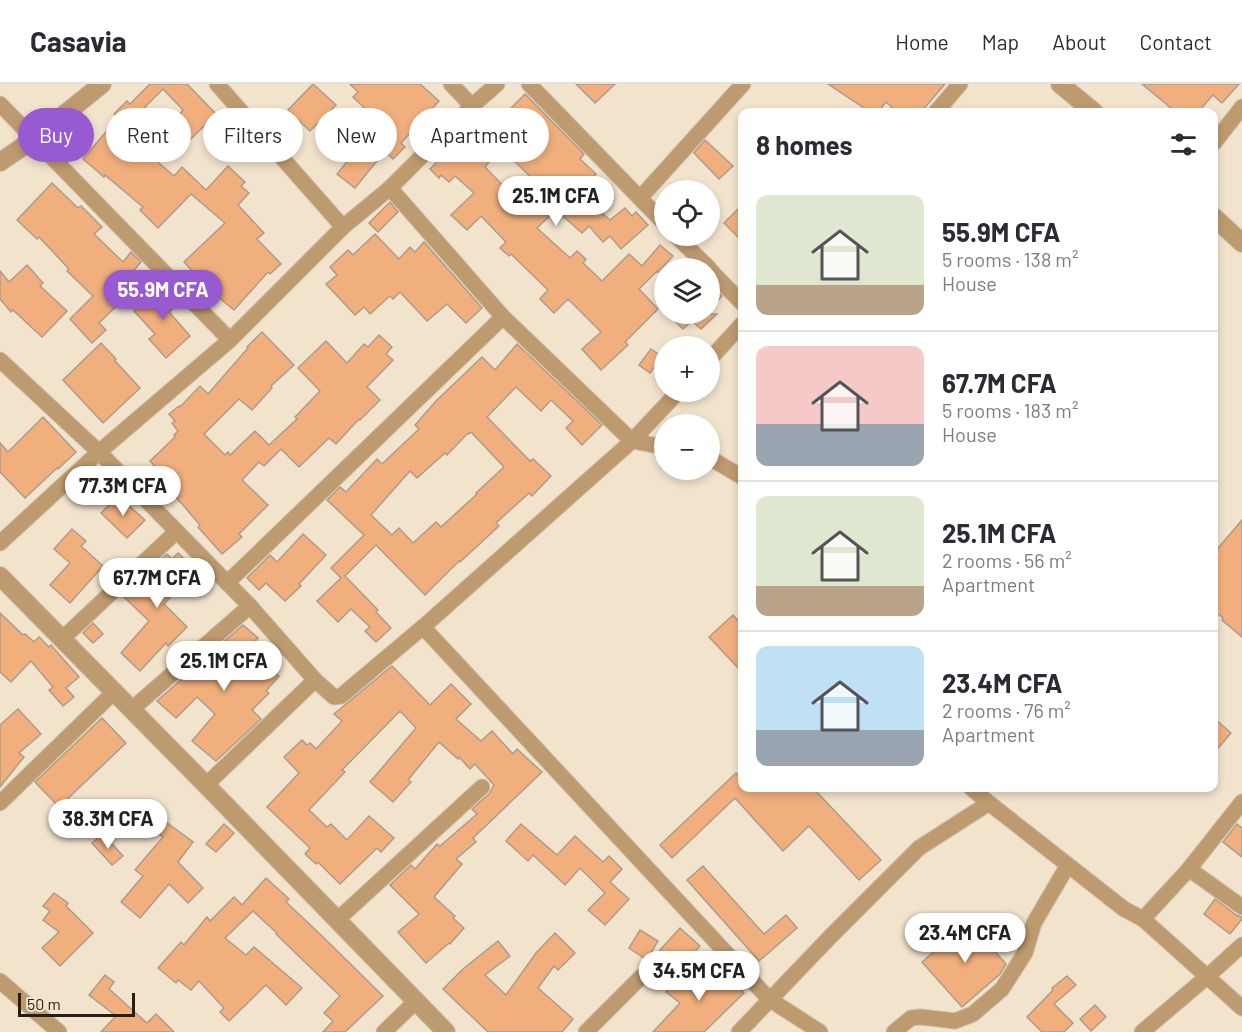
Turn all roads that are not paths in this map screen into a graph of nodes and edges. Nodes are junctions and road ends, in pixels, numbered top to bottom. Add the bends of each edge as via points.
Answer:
1 (102, 84) edge
2 (217, 84) edge
3 (451, 84) edge
4 (497, 84) edge
5 (529, 84) edge
6 (743, 84) edge
7 (960, 84) edge
8 (1060, 84) edge
9 (0, 104) edge
10 (472, 106) junction
11 (1242, 107) edge
12 (72, 108) edge
13 (939, 108) edge
14 (1089, 108) edge
15 (18, 123) edge
16 (1218, 138) edge
17 (18, 150) edge
18 (0, 162) edge
19 (56, 162) edge
20 (390, 188) junction
21 (640, 198) junction
22 (654, 213) edge
23 (1218, 221) edge
24 (343, 227) junction
25 (1242, 243) edge
26 (686, 246) edge
27 (698, 258) edge
28 (720, 280) edge
29 (738, 299) edge
30 (502, 317) junction
31 (738, 328) edge
32 (230, 340) junction
33 (720, 348) edge
34 (0, 360) edge
35 (669, 402) edge
36 (632, 441) junction
37 (654, 445) edge
38 (99, 452) junction
39 (720, 464) edge
40 (738, 475) edge
41 (176, 532) junction
42 (0, 543) edge
43 (0, 576) edge
44 (227, 583) junction
45 (250, 606) junction
46 (423, 627) junction
47 (62, 639) junction
48 (315, 680) junction
49 (114, 692) junction
50 (131, 710) junction
51 (206, 785) junction
52 (482, 787) dead end
53 (976, 792) edge
54 (1242, 802) edge
55 (0, 803) edge
56 (989, 803) junction
57 (1068, 865) junction
58 (1189, 869) junction
59 (1242, 907) edge
60 (1143, 919) junction
61 (337, 920) junction
62 (1242, 945) edge
63 (1208, 976) junction
64 (641, 977) dead end
65 (0, 981) edge
66 (769, 999) junction
67 (416, 1001) junction
68 (1242, 1008) edge
69 (59, 1032) edge
70 (384, 1032) edge
71 (446, 1032) edge
72 (586, 1032) edge
73 (739, 1032) edge
74 (820, 1032) edge
75 (894, 1032) edge
76 (1142, 1032) edge

1 - 12 street
2 - 24 street
3 - 10 street
4 - 10 street
5 - 21 street
6 - 21 street
7 - 13 street
8 - 14 street
9 - 15 street
10 - 20 street
11 - 16 street
17 - 18 street
19 - 32 street
20 - 24 street
20 - 30 street
21 - 22 street
23 - 25 street
24 - 32 street
26 - 27 street
28 - 29 street
30 - 36 street
30 - 44 street
31 - 33 street
32 - 38 street
34 - 38 street
35 - 36 street
36 - 37 street
36 - 46 street
38 - 41 street
38 - 42 street
39 - 40 street
41 - 44 street
41 - 47 street
43 - 47 street
44 - 45 street
45 - 48 street
45 - 50 street
46 - 48 street via 341,696 330,696
46 - 66 street
47 - 49 street
48 - 51 street
49 - 50 street
49 - 55 street
50 - 51 street
51 - 61 street
52 - 61 street
53 - 56 street
54 - 58 street
56 - 57 street
56 - 66 street via 919,848
57 - 60 street
57 - 75 street via 1034,923 1025,953 1002,989 973,1014 955,1021 911,1018
58 - 59 street
58 - 60 street
60 - 63 street
61 - 67 street
62 - 63 street
63 - 68 street
63 - 76 street
64 - 72 street
65 - 69 street
66 - 73 street
66 - 74 street
67 - 70 street
67 - 71 street

